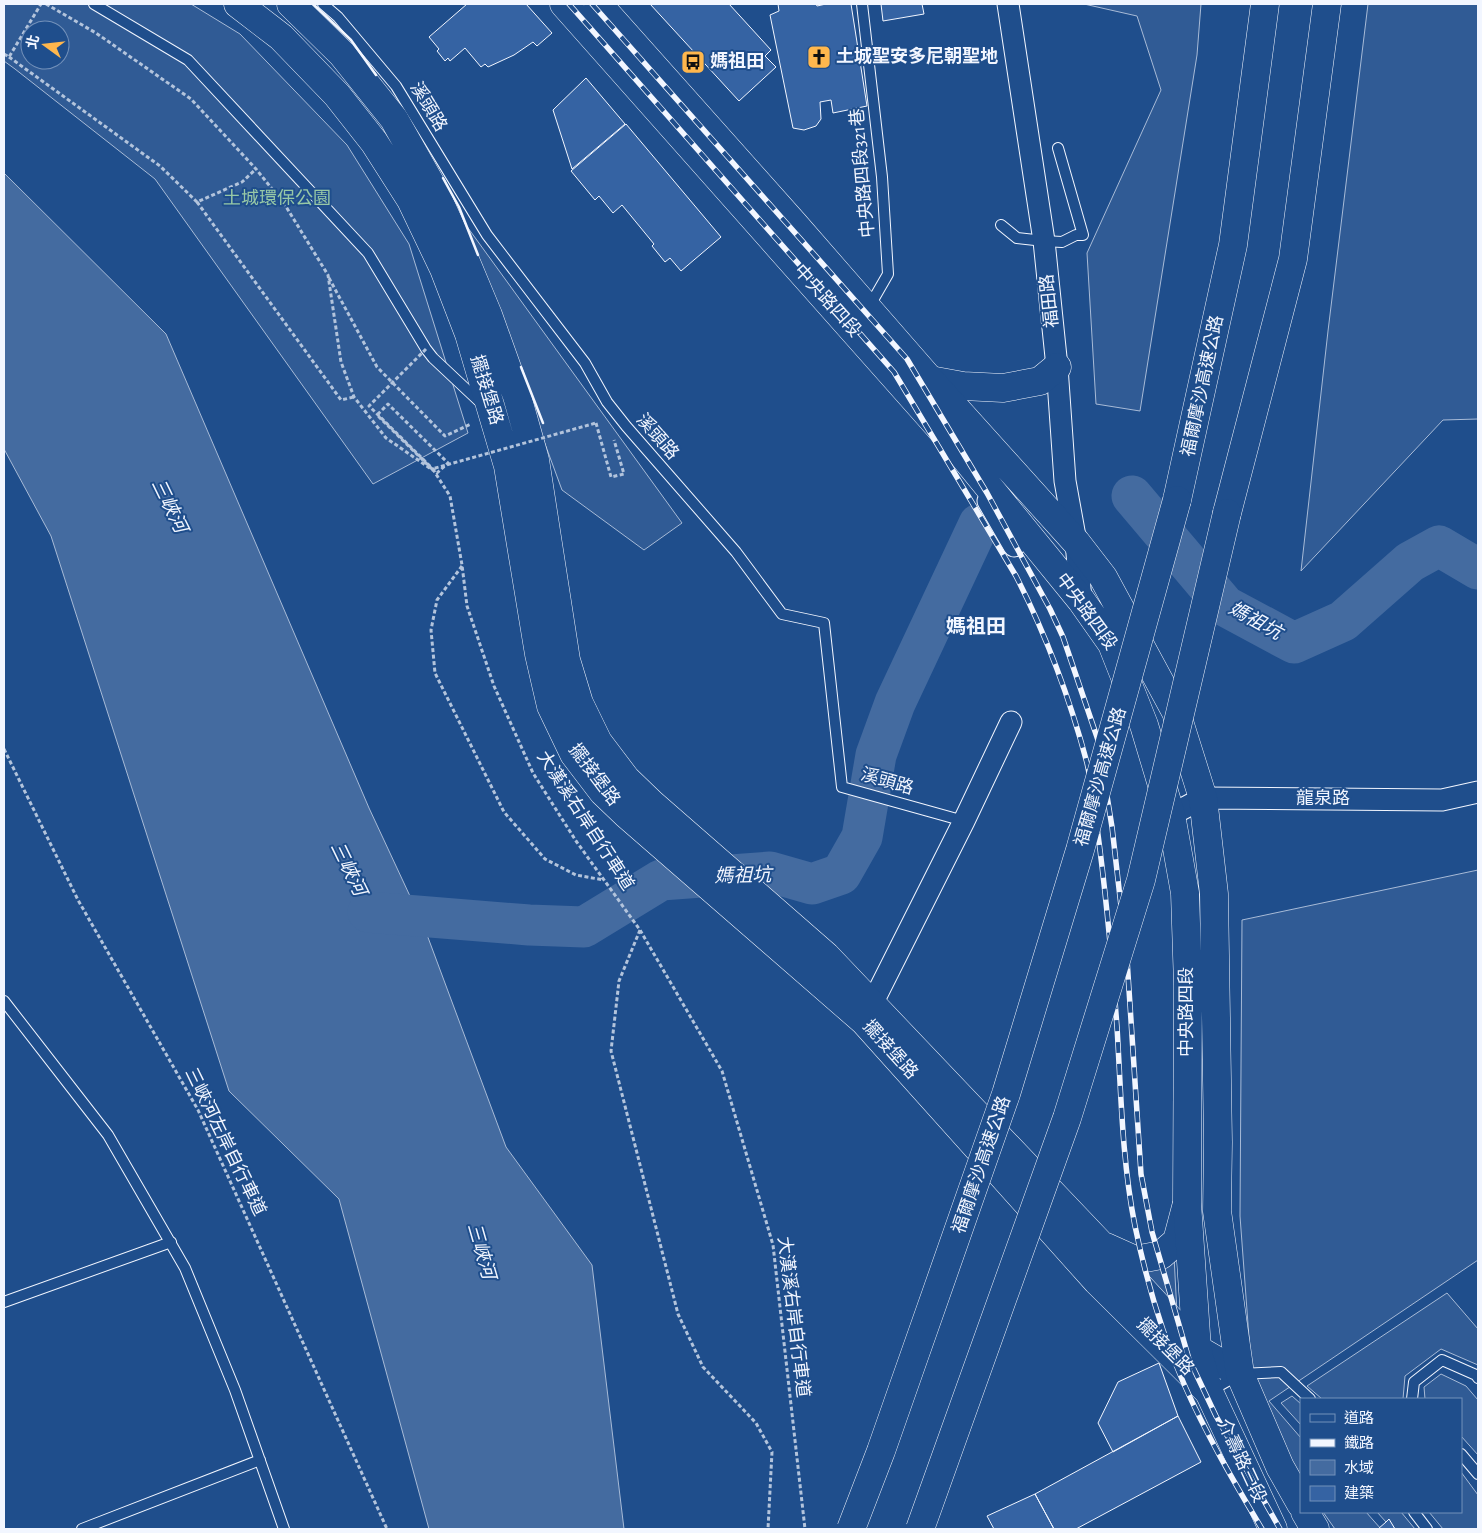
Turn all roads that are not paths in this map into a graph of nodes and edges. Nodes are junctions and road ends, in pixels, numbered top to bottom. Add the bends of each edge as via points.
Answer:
1 (94, 4) edge
2 (238, 4) edge
3 (291, 4) edge
4 (323, 4) edge
5 (564, 4) edge
6 (598, 4) edge
7 (862, 4) edge
8 (1008, 4) edge
9 (1265, 4) edge
10 (1327, 4) edge
11 (1058, 148) dead end
12 (1001, 225) dead end
13 (1053, 241) junction
14 (860, 319) junction
15 (1057, 368) junction
16 (930, 380) junction
17 (494, 414) junction
18 (977, 461) junction
19 (1076, 542) junction
20 (1014, 546) dead end
21 (1082, 600) junction
22 (1011, 722) dead end
23 (1478, 792) edge
24 (1203, 798) junction
25 (1171, 815) junction
26 (960, 820) junction
27 (820, 967) junction
28 (4, 1001) edge
29 (868, 1012) junction
30 (1187, 1203) junction
31 (171, 1242) junction
32 (1102, 1246) junction
33 (4, 1302) edge
34 (1197, 1349) junction
35 (1240, 1374) junction
36 (1478, 1378) edge
37 (1209, 1392) junction
38 (1309, 1398) edge
39 (1412, 1398) edge
40 (1462, 1455) edge
41 (260, 1460) junction
42 (1478, 1474) edge
43 (1300, 1502) edge
44 (1306, 1513) edge
45 (1415, 1513) edge
46 (82, 1529) edge
47 (284, 1529) edge
48 (851, 1529) edge
49 (920, 1529) edge
50 (1273, 1529) edge
51 (1315, 1529) edge
52 (1427, 1529) edge

1 - 17 lane via 188,60 368,253 433,358
2 - 17 main road, 擺接堡路 via 281,37 337,95 374,142 411,200 448,279
3 - 27 main road, 擺接堡路 via 342,54 394,119 432,188 492,324 535,460 566,660 579,703 598,742 626,779
4 - 26 lane, 溪頭路 via 338,17 396,86 487,234 585,364 607,402 626,426 736,552 782,614 824,623 842,787
5 - 14 main road, 中央路四段
6 - 14 main road, 中央路四段
7 - 14 lane, 中央路四段321巷 via 882,177 888,274
8 - 13 street, 福田路
9 - 48 main road, 福爾摩沙高速公路, bridge via 1233,245 1177,500 1080,850 1006,1094
10 - 49 main road, bridge via 1293,259 1227,514 1141,880 1067,1118
11 - 13 lane via 1083,235
12 - 13 lane via 1017,238
13 - 15 street, 福田路
14 - 16 main road, 中央路四段
14 - 18 main road, 中央路四段 via 948,437
15 - 16 main road via 1040,381 1003,388
15 - 19 street, 福田路 via 1065,481
16 - 18 main road, 中央路四段
17 - 27 main road, 擺接堡路 via 508,466 539,654 551,706 574,754 603,792 626,814
18 - 19 main road, 中央路四段
18 - 20 street
18 - 21 main road, 中央路四段 via 1056,571
19 - 21 street, 福田路
19 - 24 main road, 中央路四段 via 1104,577 1176,712
21 - 25 main road, 中央路四段 via 1112,644 1144,725
22 - 26 street
23 - 24 street, 龍泉路 via 1442,800
24 - 25 street, 龍泉路
24 - 35 main road, 中央路四段 via 1214,894 1217,1211
25 - 30 main road, 中央路四段 via 1185,893
26 - 29 street
27 - 29 main road, 擺接堡路
28 - 31 lane via 108,1135
29 - 32 main road, 擺接堡路
29 - 37 main road, 擺接堡路 via 1097,1281
30 - 32 main road via 1177,1241 1161,1255 1135,1260
30 - 34 main road, 中央路四段
31 - 33 lane
31 - 41 lane via 186,1268
32 - 34 main road, 擺接堡路
34 - 35 main road, 擺接堡路
34 - 37 main road, 中央路四段
35 - 37 lane
35 - 38 lane via 1281,1372
35 - 43 main road, 介壽路三段 via 1280,1467
36 - 39 lane via 1442,1360 1414,1382
37 - 50 main road, 介壽路三段
40 - 42 lane
41 - 46 lane
41 - 47 lane
44 - 51 main road
45 - 52 lane

